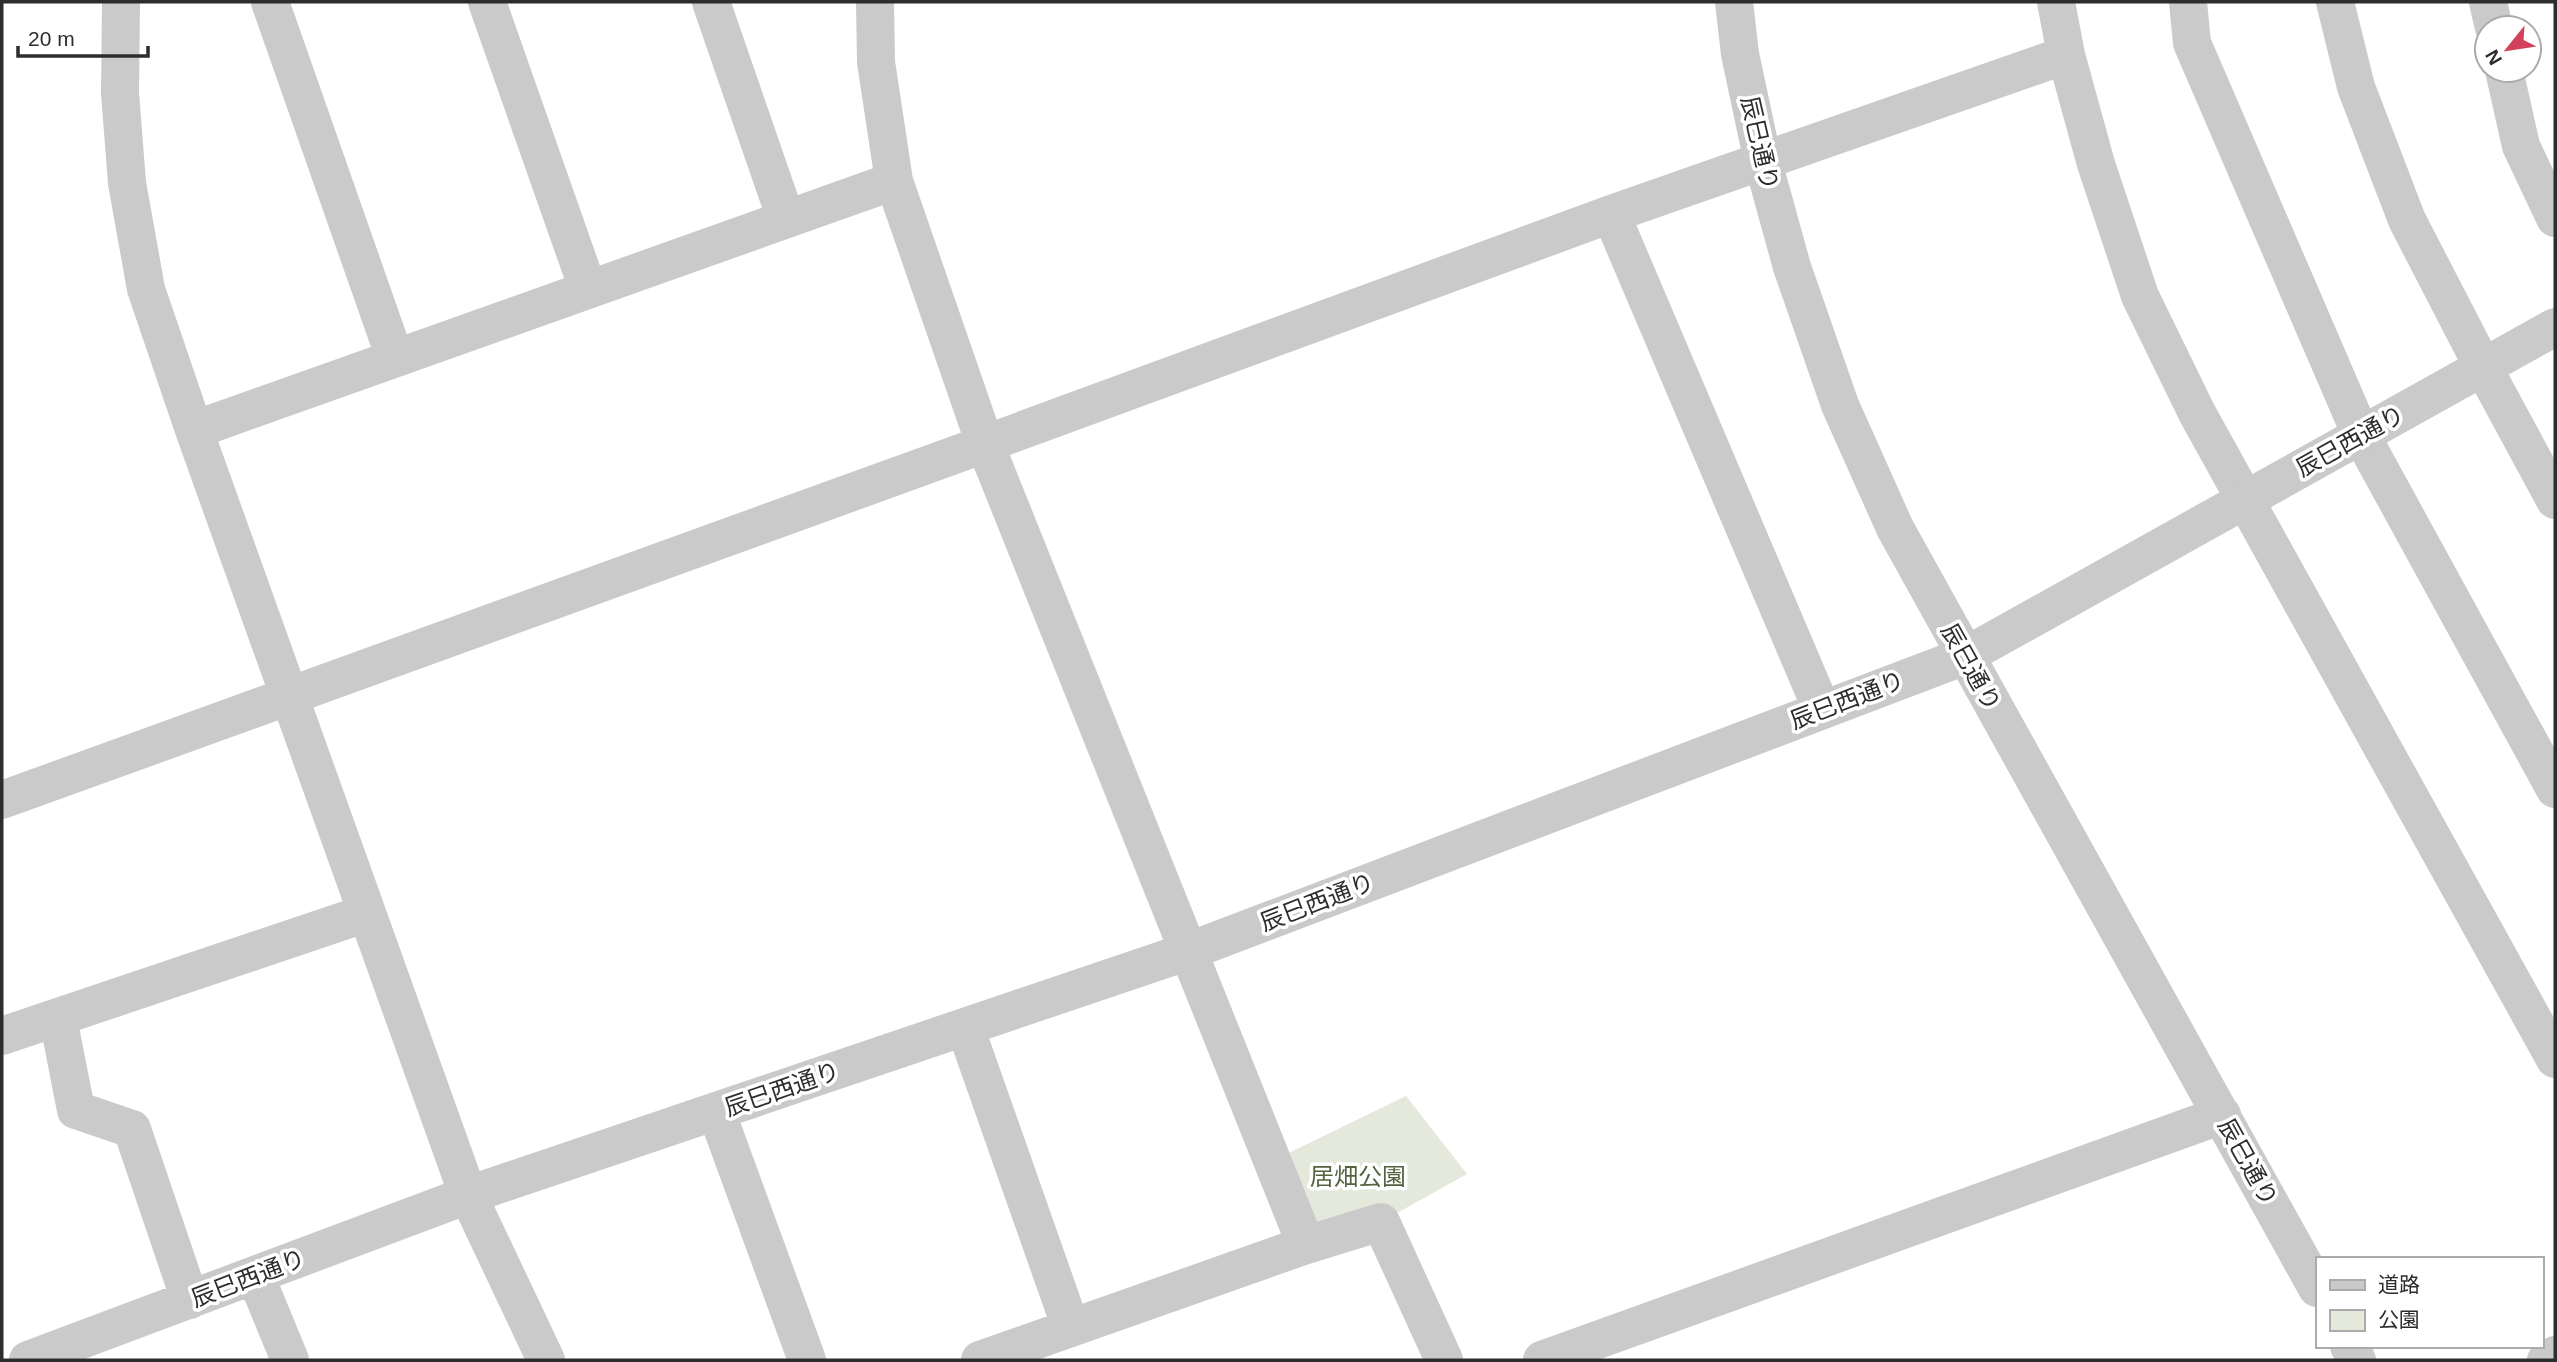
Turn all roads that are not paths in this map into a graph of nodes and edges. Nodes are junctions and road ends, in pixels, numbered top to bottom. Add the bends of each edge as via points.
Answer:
1 (121, 2) edge
2 (270, 2) edge
3 (487, 2) edge
4 (711, 2) edge
5 (875, 2) edge
6 (1734, 2) edge
7 (2056, 2) edge
8 (2188, 2) edge
9 (2335, 2) edge
10 (2066, 55) junction
11 (2507, 84) edge
12 (1763, 162) junction
13 (894, 181) junction
14 (1611, 214) junction
15 (2555, 218) edge
16 (786, 219) junction
17 (588, 289) junction
18 (2555, 327) edge
19 (395, 358) junction
20 (2483, 367) junction
21 (194, 430) junction
22 (2361, 435) junction
23 (985, 444) junction
24 (2246, 498) junction
25 (2555, 500) edge
26 (1965, 656) junction
27 (290, 696) junction
28 (1822, 710) junction
29 (4, 789) edge
30 (2555, 789) edge
31 (367, 914) junction
32 (1189, 951) junction
33 (58, 1018) junction
34 (965, 1027) junction
35 (2, 1036) edge
36 (2555, 1059) edge
37 (716, 1111) junction
38 (2222, 1115) junction
39 (468, 1195) junction
40 (1306, 1245) junction
41 (255, 1275) junction
42 (2316, 1286) edge
43 (190, 1300) junction
44 (1071, 1328) junction
45 (2555, 1355) edge
46 (47, 1357) edge
47 (290, 1360) edge
48 (546, 1360) edge
49 (807, 1360) edge
50 (980, 1360) edge
51 (1444, 1360) edge
52 (1542, 1360) edge
53 (2546, 1360) edge

1 - 21 street via 120,93 127,183 146,289
2 - 19 street
3 - 17 street
4 - 16 street
5 - 13 street via 876,62
6 - 12 street, 辰巳通り
7 - 10 street
8 - 22 street via 2192,43
9 - 20 street via 2356,87 2407,220
10 - 12 street
10 - 24 street via 2140,296 2197,413
11 - 15 street via 2521,146
12 - 14 street
12 - 26 street, 辰巳通り via 1792,267 1840,405 1895,528
13 - 16 street
13 - 23 street
14 - 23 street
14 - 28 street
16 - 17 street
17 - 19 street
18 - 20 street, 辰巳西通り
19 - 21 street
20 - 22 street, 辰巳西通り
20 - 25 street
21 - 27 street
22 - 24 street, 辰巳西通り
22 - 30 street
23 - 27 street
23 - 32 street
24 - 26 street, 辰巳西通り
24 - 36 street
26 - 28 street, 辰巳西通り
26 - 38 street, 辰巳通り
27 - 29 street
27 - 31 street
28 - 32 street, 辰巳西通り
31 - 33 street
31 - 39 street
32 - 34 street, 辰巳西通り
32 - 40 street
33 - 35 street
33 - 43 street via 76,1110 132,1129
34 - 37 street, 辰巳西通り
34 - 44 street
37 - 39 street, 辰巳西通り
37 - 49 street
38 - 42 street, 辰巳通り
38 - 52 street
39 - 41 street, 辰巳西通り
39 - 48 street
40 - 44 street
40 - 51 street via 1381,1222
41 - 43 street, 辰巳西通り
41 - 47 street
43 - 46 street, 辰巳西通り
44 - 50 street
45 - 53 street

